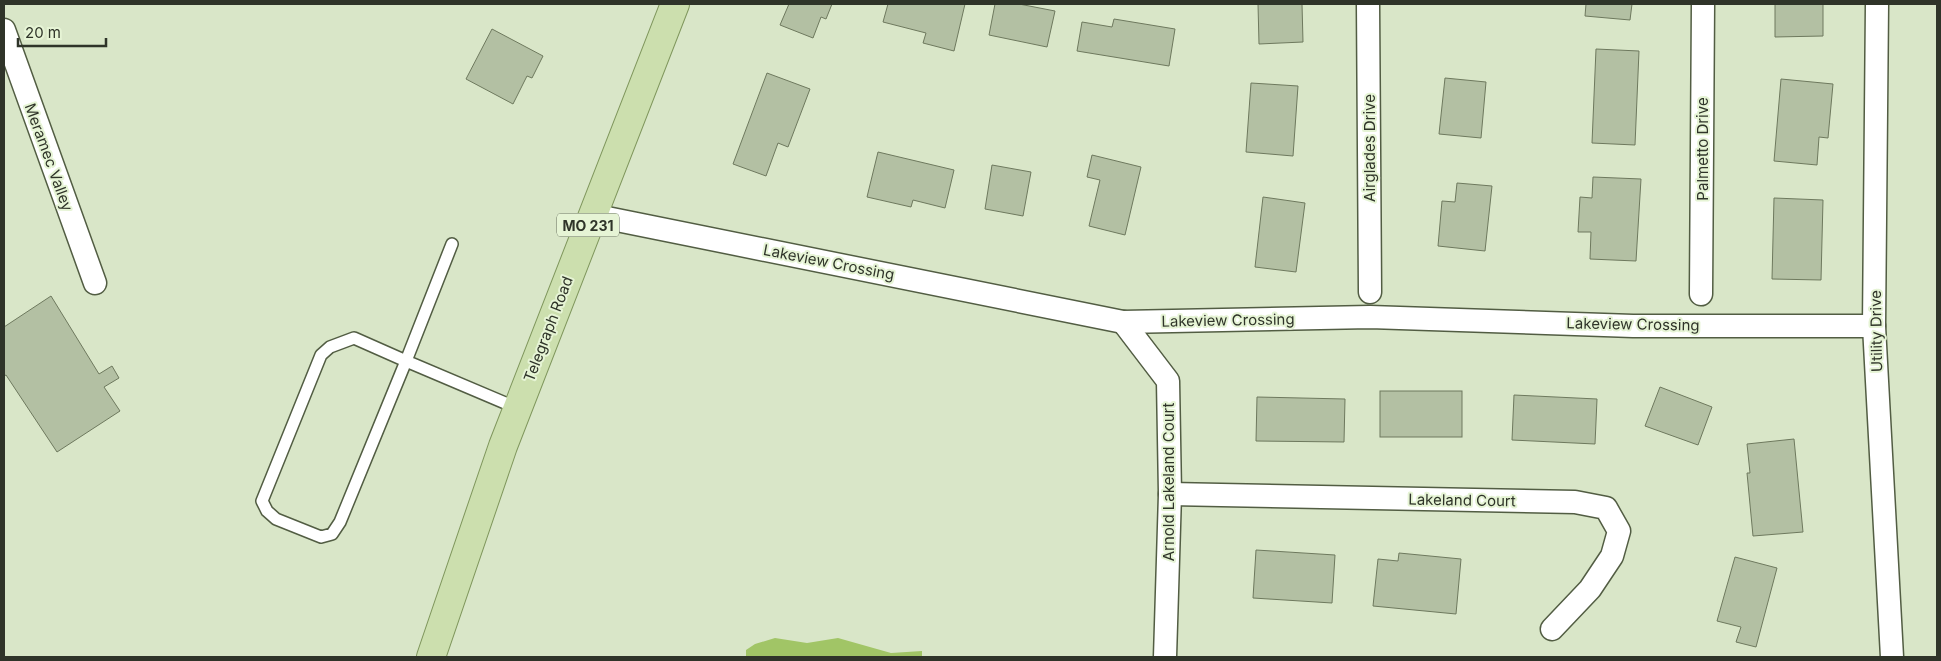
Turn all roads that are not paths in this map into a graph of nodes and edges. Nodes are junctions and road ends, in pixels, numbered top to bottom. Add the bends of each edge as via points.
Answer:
1 (675, 4) edge
2 (1368, 4) edge
3 (1703, 4) edge
4 (1877, 4) edge
5 (4, 30) edge
6 (592, 215) junction
7 (452, 244) dead end
8 (95, 283) dead end
9 (1370, 292) dead end
10 (1701, 294) dead end
11 (1123, 322) junction
12 (1874, 326) junction
13 (406, 361) junction
14 (517, 408) junction
15 (1170, 494) junction
16 (1552, 629) dead end
17 (431, 657) edge
18 (1165, 657) edge
19 (1892, 657) edge

1 - 6 main road, Telegraph Road / MO 231
2 - 9 street, Airglades Drive
3 - 10 street, Palmetto Drive
4 - 12 street, Utility Drive
5 - 8 street, Meramec Valley
6 - 11 street, Lakeview Crossing
6 - 14 main road, Telegraph Road / MO 231
7 - 13 lane
11 - 12 street, Lakeview Crossing via 1370,317 1633,326
11 - 15 street, Arnold Lakeland Court via 1168,381
12 - 19 street, Utility Drive
13 - 13 lane via 340,522 332,534 321,536 276,519 262,501 321,355 330,347 354,338
13 - 14 lane
14 - 17 main road, Telegraph Road / MO 231
15 - 16 street, Lakeland Court via 1575,502 1606,508 1619,531 1612,556 1590,590
15 - 18 street, Arnold Lakeland Court

